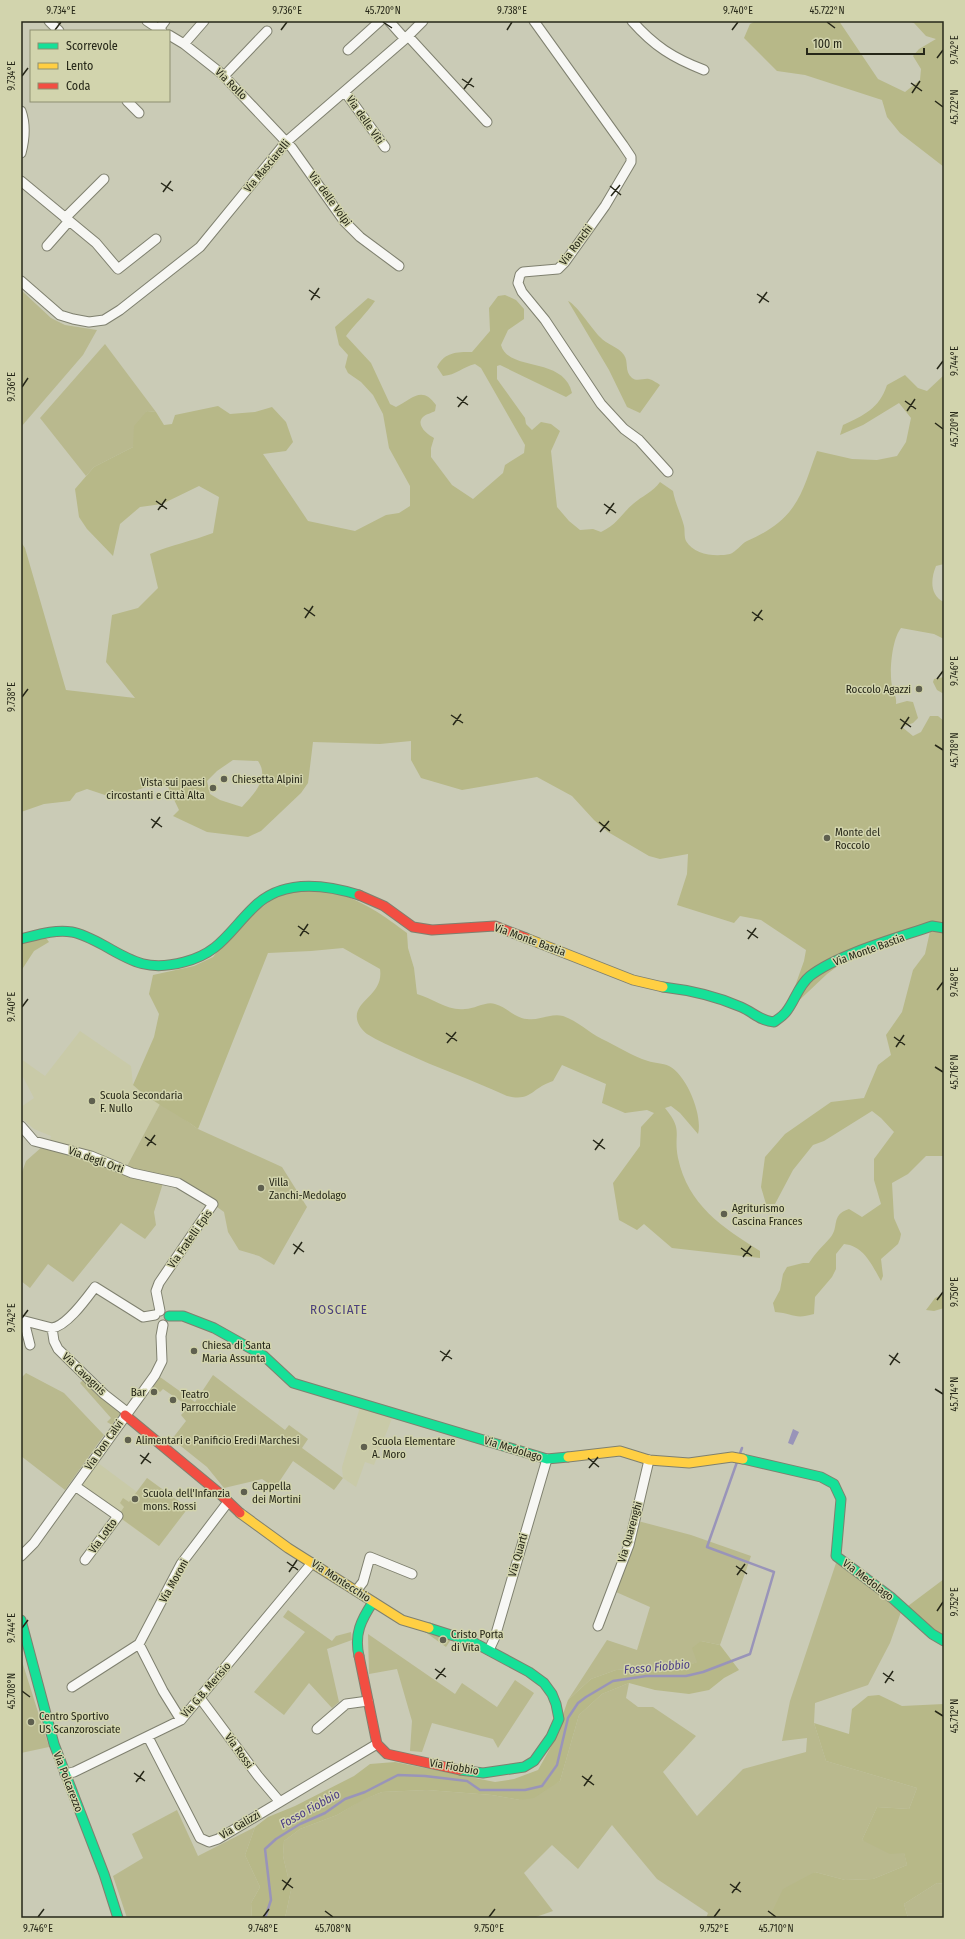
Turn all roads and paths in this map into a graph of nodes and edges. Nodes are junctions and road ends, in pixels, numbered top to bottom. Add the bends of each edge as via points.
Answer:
1 (49, 21) edge
2 (147, 21) edge
3 (165, 21) edge
4 (204, 21) edge
5 (380, 21) edge
6 (389, 21) edge
7 (423, 21) edge
8 (534, 21) edge
9 (632, 21) edge
10 (58, 30) edge
11 (160, 30) edge
12 (267, 32) dead end
13 (170, 36) edge
14 (407, 38) junction
15 (184, 44) junction
16 (348, 50) dead end
17 (704, 70) dead end
18 (224, 76) junction
19 (345, 92) junction
20 (128, 102) edge
21 (21, 110) edge
22 (140, 113) dead end
23 (487, 122) dead end
24 (286, 142) junction
25 (385, 147) dead end
26 (21, 153) edge
27 (104, 179) dead end
28 (21, 181) edge
29 (67, 219) junction
30 (156, 239) dead end
31 (47, 246) dead end
32 (399, 266) dead end
33 (21, 281) edge
34 (668, 472) dead end
35 (944, 928) edge
36 (21, 939) edge
37 (21, 1126) edge
38 (178, 1183) joint
39 (157, 1313) junction
40 (169, 1316) junction
41 (22, 1321) edge
42 (163, 1325) junction
43 (52, 1328) junction
44 (30, 1345) dead end
45 (126, 1414) junction
46 (546, 1459) junction
47 (649, 1460) junction
48 (75, 1486) junction
49 (228, 1502) junction
50 (21, 1556) edge
51 (85, 1560) dead end
52 (312, 1563) junction
53 (412, 1574) dead end
54 (356, 1591) junction
55 (373, 1602) junction
56 (21, 1620) edge
57 (598, 1626) dead end
58 (944, 1641) edge
59 (139, 1644) junction
60 (489, 1650) junction
61 (72, 1688) dead end
62 (200, 1698) junction
63 (368, 1701) junction
64 (181, 1720) junction
65 (557, 1724) joint
66 (317, 1729) dead end
67 (148, 1737) junction
68 (377, 1744) junction
69 (65, 1774) junction
70 (280, 1802) junction
71 (118, 1918) edge

1 - 10 street
2 - 11 street
3 - 11 street
4 - 15 street
5 - 16 street
6 - 14 street
7 - 14 street, Via Masciarelli
8 - 34 street, Via Ronchi via 623,144 631,157 631,162 565,262 558,269 523,272 518,283 600,404 624,429 639,440
9 - 17 street via 648,40 668,54
12 - 18 street
13 - 15 street, Via Rollo
14 - 19 street, Via Masciarelli
14 - 23 street
15 - 18 street, Via Rollo
18 - 24 street, Via Rollo
19 - 24 street, Via Masciarelli
19 - 25 street, Via delle Viti
20 - 22 street
21 - 26 street via 25,136
24 - 32 street, Via delle Volpi via 344,221
24 - 33 street, Via Masciarelli via 200,247 134,300 104,320 89,322 60,315
27 - 29 street
28 - 29 street
29 - 30 street via 96,243 118,269
29 - 31 street
35 - 36 street, Via Monte Bastia via 932,926 829,964 810,976 786,1012 774,1022 764,1021 741,1007 695,991 633,980 494,926 476,925 427,930 411,927 383,906 360,894 319,886 284,888 247,912 223,941 207,954 196,960 161,967 142,966 121,957 96,940 76,932 55,930
37 - 38 street, Via degli Orti via 34,1141 91,1156 132,1173
38 - 39 street, Via Fratelli Epis via 213,1204 159,1283 156,1291
39 - 40 street via 167,1313
39 - 42 street via 154,1321 158,1325
39 - 43 street via 143,1317 95,1287 67,1320
40 - 42 street
40 - 46 street, Via Medolago via 183,1316 214,1328 264,1356 293,1383
41 - 43 street
41 - 44 street
42 - 45 street, Via Don Calvi via 162,1361 155,1375
43 - 45 street, Via Cavagnis via 58,1349
45 - 48 street, Via Don Calvi
45 - 49 street, Via Montecchio
46 - 47 street, Via Medolago via 620,1451
46 - 60 street, Via Quarti via 495,1637
47 - 57 street, Via Quarenghi via 629,1545
47 - 58 street, Via Medolago via 689,1463 732,1457 821,1477 834,1484 841,1499 836,1556
48 - 50 street, Via Don Calvi via 34,1544
48 - 51 street, Via Lotto via 118,1516
49 - 52 street, Via Montecchio via 245,1518
49 - 59 street, Via Moroni via 181,1564
52 - 54 street, Via Montecchio
52 - 62 street, Via G.B. Merisio
53 - 54 street via 370,1557 363,1582
54 - 55 street, Via Montecchio
55 - 60 street, Via Montecchio via 402,1620 454,1635
55 - 63 street via 363,1618 356,1642
56 - 69 street, Via Polcarezzo via 54,1744
59 - 61 street, Via Moroni
59 - 64 street
60 - 65 street, Via Montecchio via 544,1683 556,1704
62 - 64 street, Via G.B. Merisio
62 - 70 street, Via Rossi
63 - 66 street via 346,1704
63 - 68 street
64 - 67 street, Via G.B. Merisio
65 - 68 street, Via Fiobbio via 534,1761 524,1767 483,1773 387,1754
67 - 69 street, Via G.B. Merisio
67 - 70 street, Via Galizzi via 204,1842 218,1839
68 - 70 street, Via Galizzi
69 - 71 street, Via Polcarezzo via 104,1874

